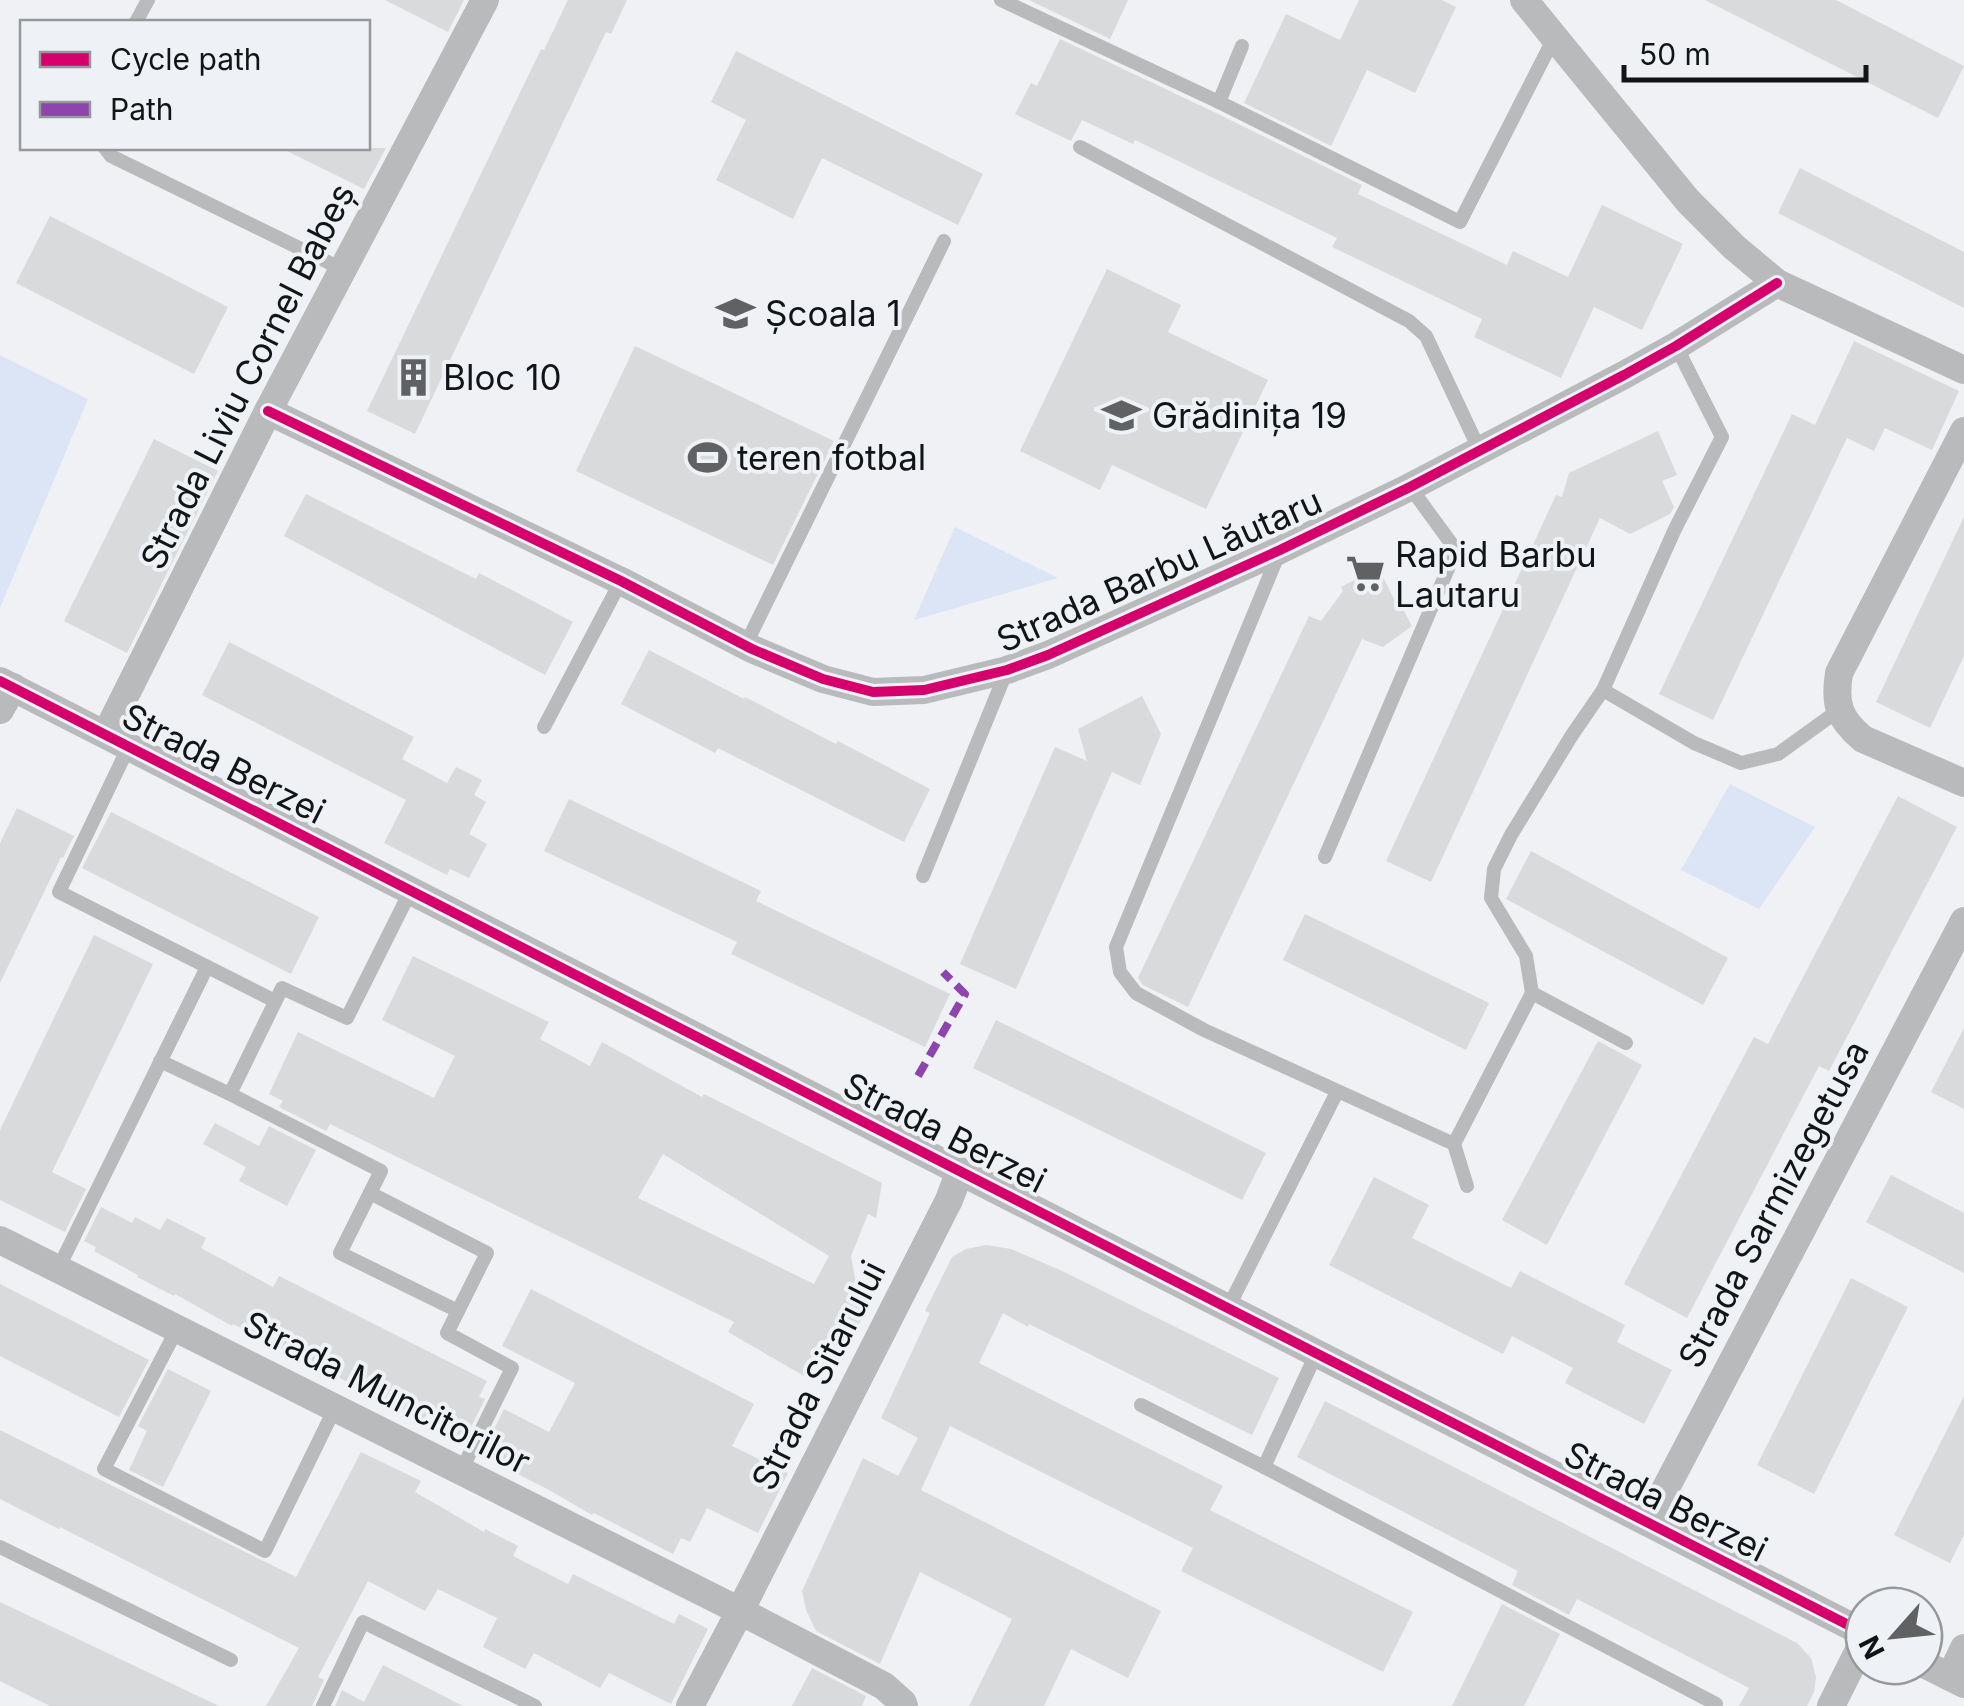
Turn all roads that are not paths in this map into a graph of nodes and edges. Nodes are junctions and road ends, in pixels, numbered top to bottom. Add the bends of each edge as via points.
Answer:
1 (485, 0) edge
2 (1001, 0) edge
3 (1524, 0) edge
4 (1555, 36) junction
5 (1242, 46) dead end
6 (1219, 102) junction
7 (1080, 147) dead end
8 (106, 150) edge
9 (944, 241) dead end
10 (342, 270) junction
11 (1777, 283) junction
12 (1676, 346) junction
13 (1964, 370) edge
14 (268, 411) junction
15 (1964, 432) edge
16 (1480, 451) junction
17 (1410, 487) junction
18 (1280, 550) junction
19 (621, 581) junction
20 (744, 646) junction
21 (1007, 670) junction
22 (1602, 690) junction
23 (4, 693) edge
24 (1839, 710) junction
25 (544, 727) dead end
26 (117, 740) junction
27 (1964, 783) edge
28 (1325, 857) dead end
29 (923, 876) dead end
30 (412, 890) junction
31 (1964, 921) edge
32 (206, 968) junction
33 (1532, 992) junction
34 (275, 1001) junction
35 (1626, 1043) dead end
36 (160, 1061) junction
37 (1337, 1092) junction
38 (230, 1094) junction
39 (1454, 1144) junction
40 (960, 1170) junction
41 (1467, 1186) dead end
42 (370, 1193) junction
43 (0, 1240) edge
44 (58, 1269) junction
45 (1228, 1308) junction
46 (458, 1311) junction
47 (176, 1329) junction
48 (1316, 1354) junction
49 (1141, 1405) dead end
50 (335, 1408) junction
51 (1264, 1466) junction
52 (461, 1471) junction
53 (1648, 1522) junction
54 (0, 1547) edge
55 (740, 1611) junction
56 (1844, 1626) edge
57 (1964, 1648) edge
58 (231, 1660) dead end
59 (1844, 1679) edge
60 (1957, 1680) edge
61 (323, 1706) edge
62 (535, 1706) edge
63 (690, 1706) edge
64 (904, 1706) edge
65 (1715, 1706) edge
66 (1831, 1706) edge

1 - 10 street, Strada Liviu Cornel Babeș
2 - 6 lane
3 - 4 street
4 - 6 lane via 1460,222
4 - 11 street via 1688,200
5 - 6 lane
7 - 16 lane via 1410,321 1426,336
8 - 10 lane
9 - 20 lane
10 - 14 street, Strada Liviu Cornel Babeș
11 - 12 street, Strada Barbu Lăutaru
11 - 13 street
12 - 16 street, Strada Barbu Lăutaru
12 - 22 lane via 1722,437
14 - 19 street, Strada Barbu Lăutaru
14 - 26 street, Strada Liviu Cornel Babeș
15 - 24 street via 1839,673
16 - 17 street, Strada Barbu Lăutaru
17 - 18 street, Strada Barbu Lăutaru
17 - 28 lane via 1456,550
18 - 21 street, Strada Barbu Lăutaru
18 - 37 lane via 1116,947 1120,972 1136,993
19 - 20 street, Strada Barbu Lăutaru
19 - 25 lane
20 - 21 street, Strada Barbu Lăutaru via 823,680 873,692 924,690
21 - 29 lane
22 - 24 lane via 1741,763 1778,754
22 - 33 lane via 1494,869 1490,898 1526,956
23 - 26 street, Strada Berzei
24 - 27 street via 1863,740
26 - 30 street, Strada Berzei
26 - 32 lane via 58,892
30 - 34 lane via 347,1018 282,988
30 - 40 street, Strada Berzei
31 - 53 street, Strada Sarmizegetusa
32 - 34 lane
32 - 36 lane
33 - 35 lane
33 - 39 lane
34 - 38 lane
36 - 38 lane
36 - 44 lane
37 - 39 lane
37 - 45 lane
38 - 42 lane via 382,1171
39 - 41 lane
40 - 45 street, Strada Berzei
40 - 55 street, Strada Sitarului
42 - 46 lane via 487,1253
42 - 46 lane via 340,1252
43 - 44 street, Strada Muncitorilor
44 - 47 street, Strada Muncitorilor
45 - 48 street, Strada Berzei
46 - 52 lane via 447,1333 512,1368
47 - 50 street, Strada Muncitorilor
47 - 50 lane via 104,1469 265,1551
48 - 51 lane
48 - 53 street, Strada Berzei
49 - 51 lane
50 - 52 street, Strada Muncitorilor
51 - 65 lane
52 - 55 street, Strada Muncitorilor
53 - 56 street, Strada Berzei
54 - 58 lane
55 - 63 street, Strada Sitarului
55 - 64 street via 884,1686
57 - 60 street
59 - 66 street
61 - 62 lane via 363,1622

